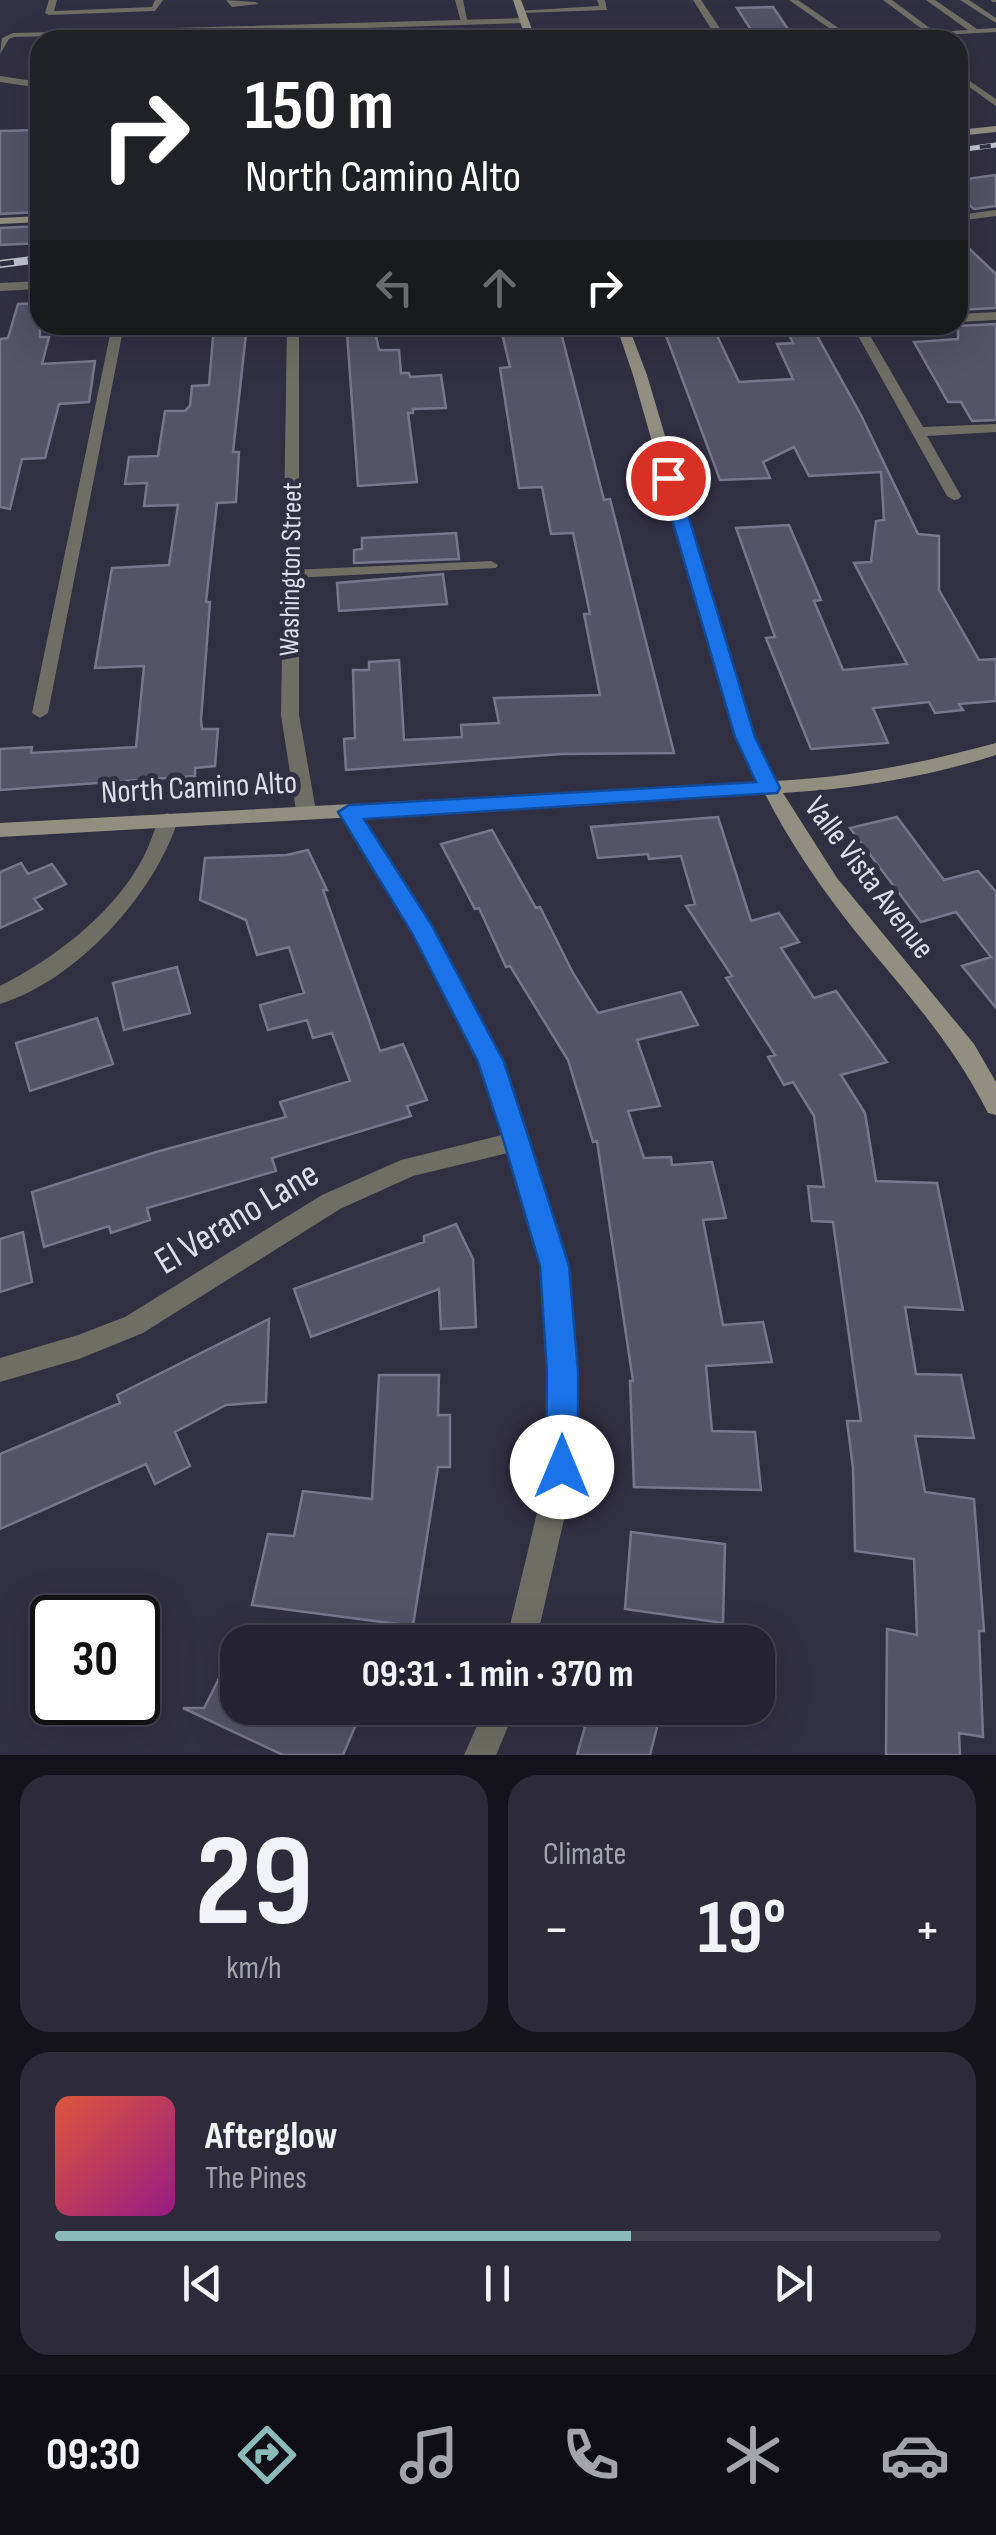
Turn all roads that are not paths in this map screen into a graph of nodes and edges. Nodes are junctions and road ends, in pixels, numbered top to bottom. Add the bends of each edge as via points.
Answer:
1 (53, 0) edge
2 (159, 0) edge
3 (230, 0) edge
4 (459, 0) edge
5 (516, 0) edge
6 (601, 0) edge
7 (697, 0) edge
8 (792, 0) edge
9 (887, 0) edge
10 (930, 0) edge
11 (964, 0) edge
12 (255, 2) edge
13 (522, 16) junction
14 (996, 21) edge
15 (464, 22) junction
16 (318, 27) joint
17 (253, 29) junction
18 (239, 30) edge
19 (527, 30) edge
20 (716, 30) edge
21 (836, 30) edge
22 (928, 30) edge
23 (996, 30) edge
24 (975, 31) junction
25 (968, 32) edge
26 (30, 35) edge
27 (0, 52) edge
28 (0, 79) edge
29 (968, 82) edge
30 (30, 84) edge
31 (996, 103) edge
32 (996, 129) edge
33 (968, 133) edge
34 (996, 213) edge
35 (968, 217) edge
36 (30, 220) edge
37 (0, 221) edge
38 (30, 286) edge
39 (0, 287) edge
40 (996, 316) edge
41 (968, 317) edge
42 (116, 335) edge
43 (294, 335) edge
44 (626, 335) edge
45 (863, 335) edge
46 (996, 428) edge
47 (916, 432) junction
48 (954, 496) dead end
49 (491, 566) dead end
50 (291, 574) junction
51 (40, 713) dead end
52 (996, 749) edge
53 (769, 788) junction
54 (306, 812) junction
55 (349, 812) junction
56 (168, 820) junction
57 (0, 830) edge
58 (0, 996) edge
59 (996, 1106) edge
60 (517, 1142) junction
61 (0, 1370) edge
62 (525, 1625) edge
63 (493, 1725) edge
64 (480, 1755) edge

1 - 2 lane via 49,13 155,10
3 - 12 lane
4 - 15 lane
5 - 13 street
6 - 13 lane via 604,8
7 - 20 street
8 - 21 lane
9 - 22 lane
10 - 24 lane
11 - 14 lane
12 - 17 lane
13 - 15 street
13 - 19 street
15 - 16 street
16 - 17 street
17 - 18 street
23 - 24 lane
24 - 25 lane
26 - 27 lane via 6,38
28 - 30 lane
29 - 31 lane
32 - 33 street
34 - 35 street
36 - 37 street
38 - 39 street
40 - 41 street
42 - 51 lane
43 - 50 street, Washington Street
44 - 53 street, Valle Vista Avenue via 745,737
45 - 47 street
46 - 47 street
47 - 48 street
49 - 50 lane
50 - 54 street, Washington Street via 290,715
52 - 53 street, North Camino Alto via 842,784
53 - 55 street, North Camino Alto
53 - 59 street, Valle Vista Avenue via 842,901 964,1048
54 - 55 street, North Camino Alto
54 - 56 street, North Camino Alto
55 - 60 street via 422,930 491,1062
56 - 57 street, North Camino Alto
56 - 58 street via 154,859 117,906 61,960
60 - 61 street, El Verano Lane via 409,1166 331,1202 134,1324
60 - 62 street via 555,1266 562,1372 562,1467
63 - 64 street

